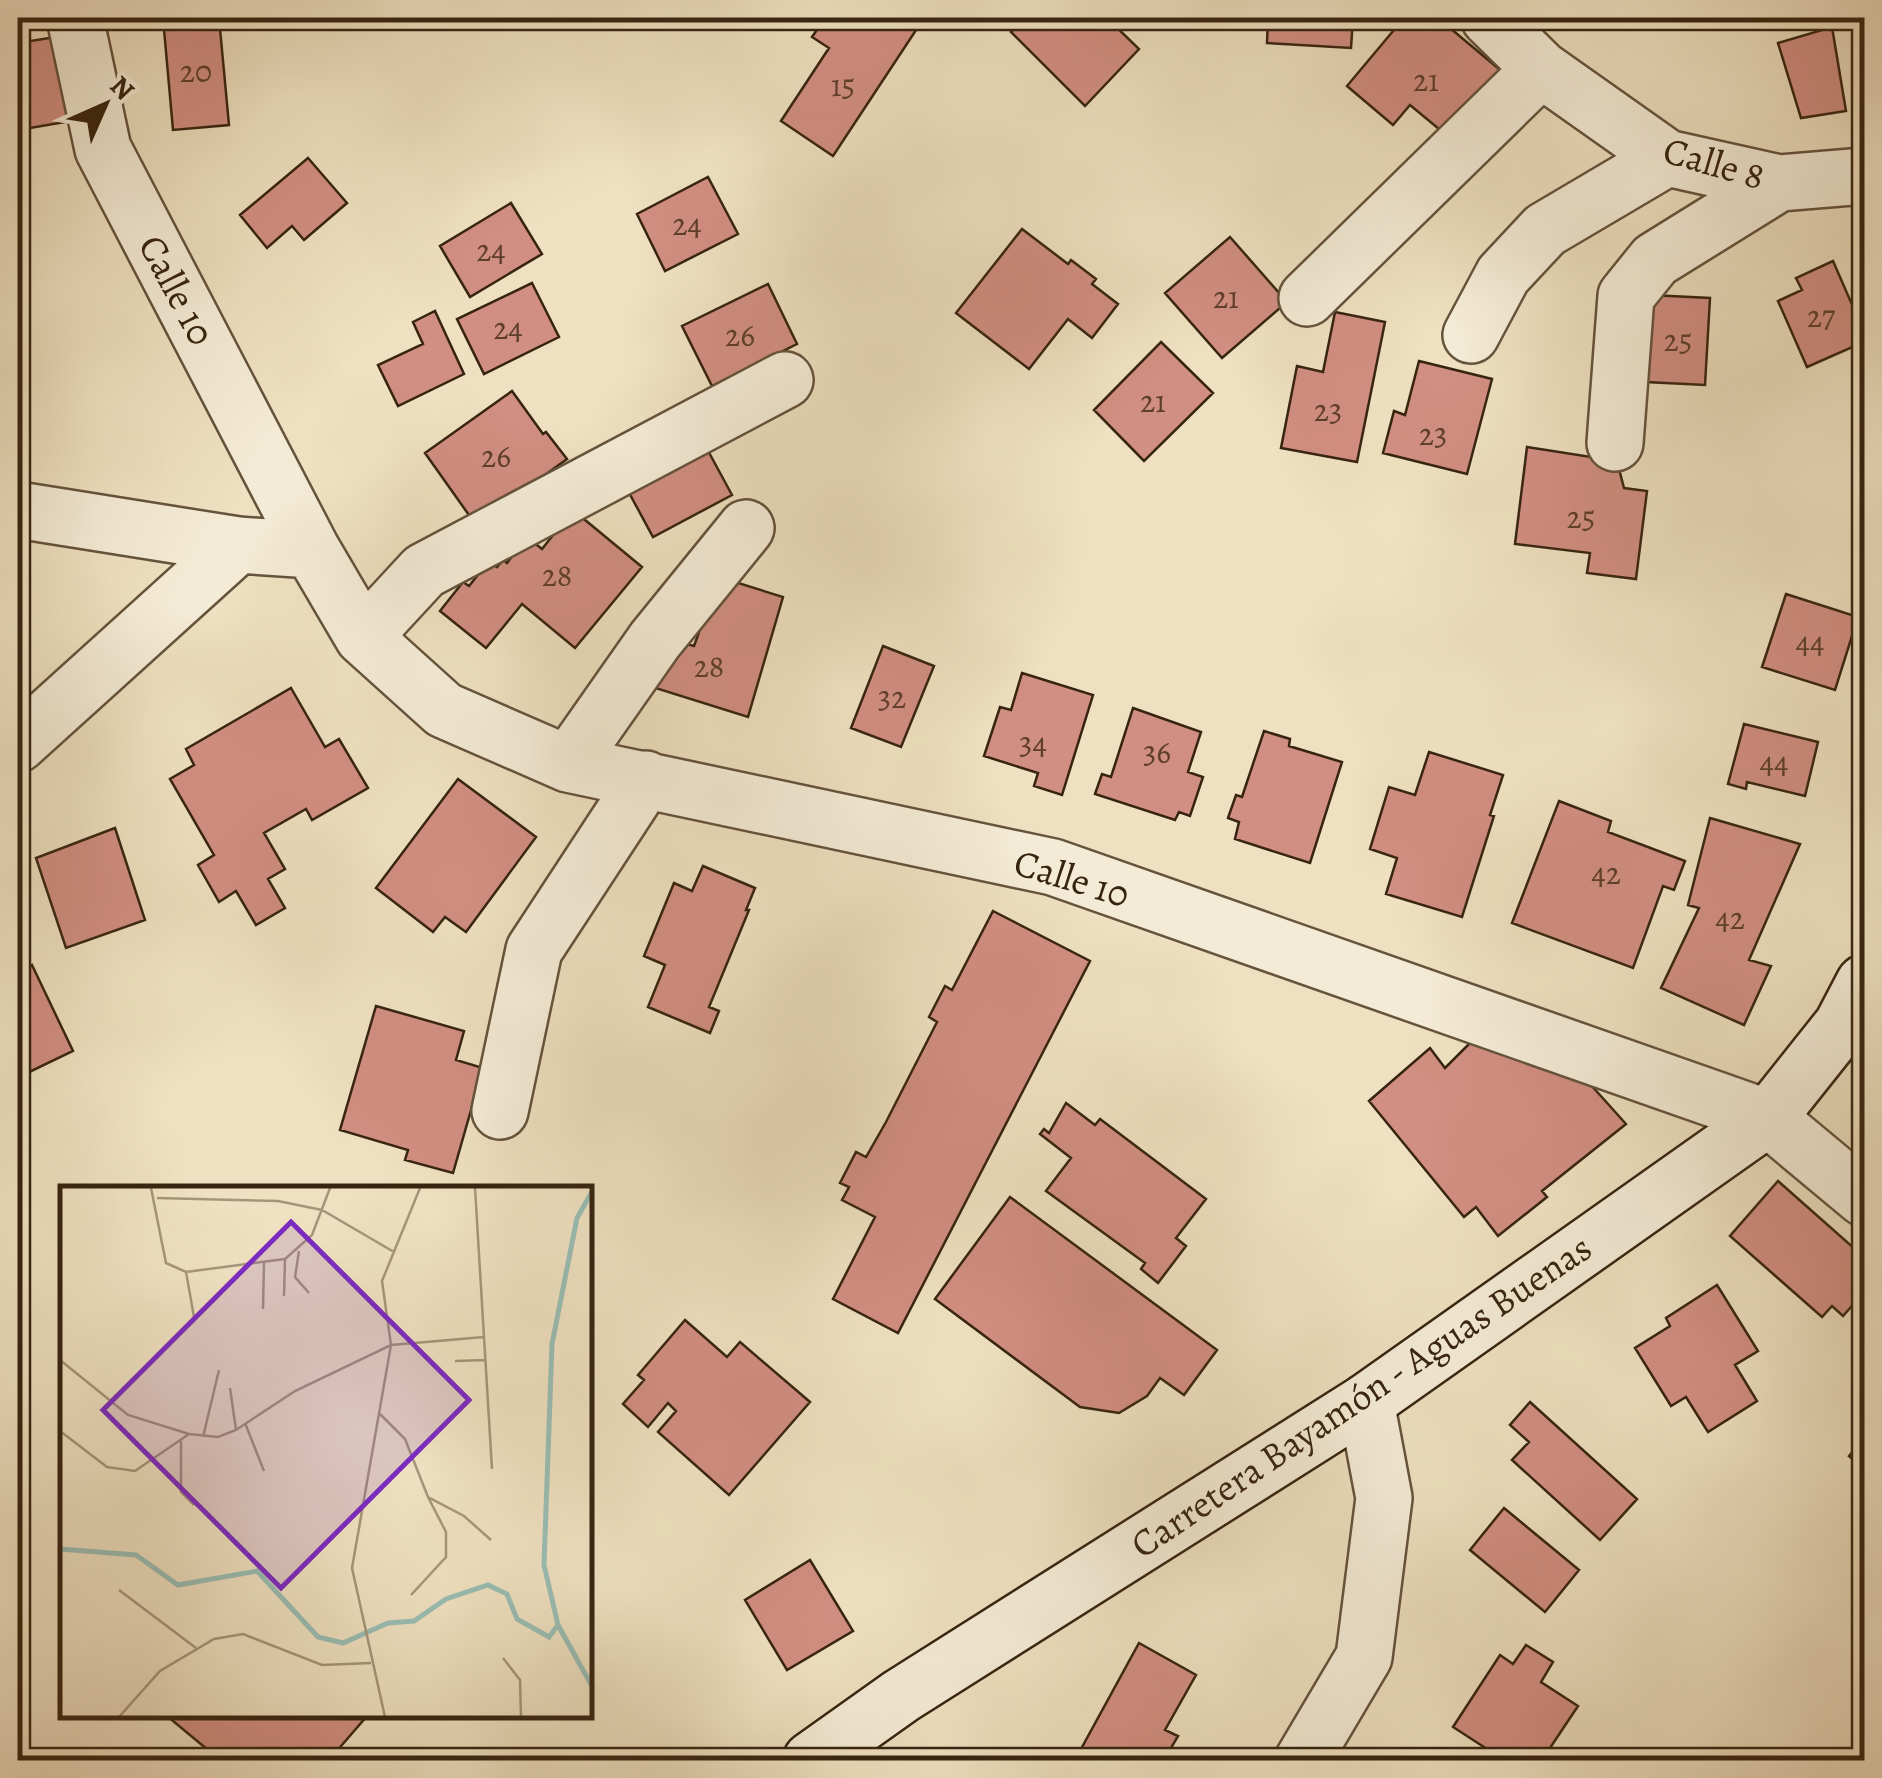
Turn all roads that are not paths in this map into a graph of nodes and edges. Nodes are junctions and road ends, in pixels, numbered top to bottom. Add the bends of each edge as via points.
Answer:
1 (75, 18) edge
2 (1489, 18) edge
3 (1541, 69) junction
4 (1667, 158) junction
5 (1864, 176) edge
6 (1779, 183) junction
7 (1307, 298) dead end
8 (1471, 335) dead end
9 (785, 380) dead end
10 (1615, 442) dead end
11 (18, 510) edge
12 (746, 528) dead end
13 (238, 545) junction
14 (312, 550) junction
15 (363, 638) junction
16 (18, 744) edge
17 (568, 764) junction
18 (646, 780) junction
19 (1864, 984) edge
20 (500, 1111) dead end
21 (1768, 1118) junction
22 (1864, 1198) edge
23 (1366, 1402) junction
24 (811, 1760) edge
25 (1302, 1760) edge

1 - 14 street, Calle 10 via 103,148
2 - 3 street, Calle 8
3 - 4 street, Calle 8
3 - 7 street
4 - 6 street, Calle 8
4 - 8 street via 1546,230 1504,275
5 - 6 street, Calle 8
6 - 10 street via 1655,260 1626,296
9 - 15 street via 424,572
11 - 13 street
12 - 17 street via 655,640
13 - 14 street
13 - 16 street
14 - 15 street, Calle 10
15 - 17 street, Calle 10 via 444,710
17 - 18 street, Calle 10
18 - 20 street via 534,950
18 - 21 street, Calle 10 via 1053,868
19 - 21 street, Carretera Bayamón - Aguas Buenas via 1842,1025
21 - 22 street, Calle 10
21 - 23 street, Carretera Bayamón - Aguas Buenas
23 - 24 street, Carretera Bayamón - Aguas Buenas
23 - 25 street via 1384,1498 1364,1657

